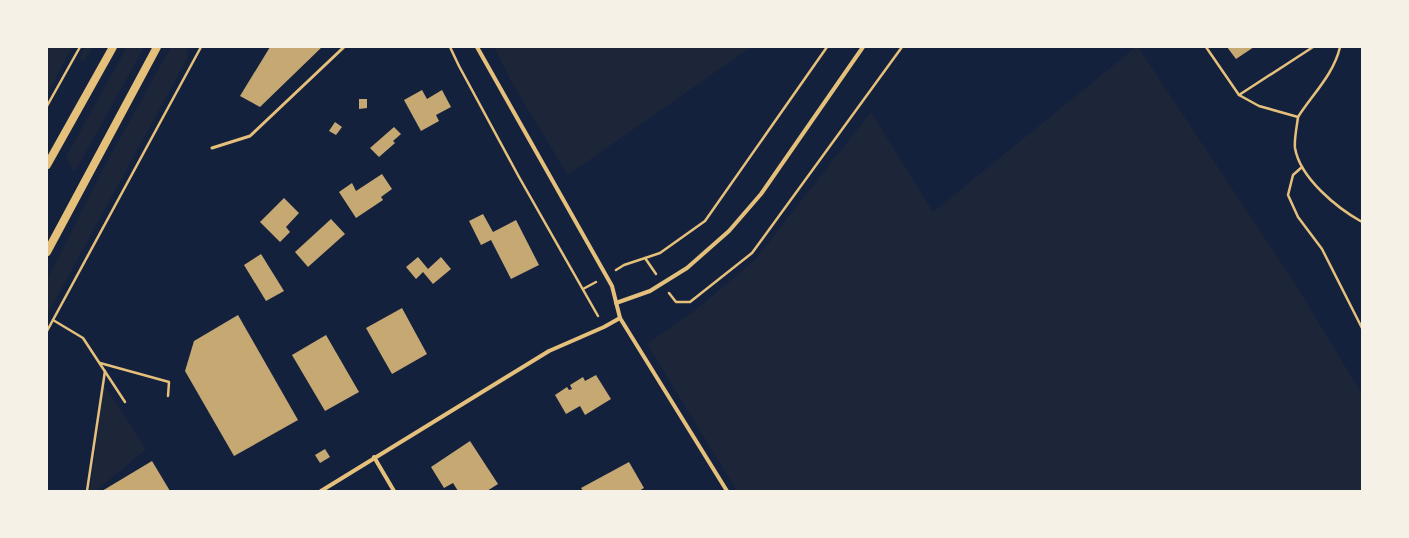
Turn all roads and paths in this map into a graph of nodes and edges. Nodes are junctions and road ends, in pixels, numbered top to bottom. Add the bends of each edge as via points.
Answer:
1 (80, 47) edge
2 (113, 47) edge
3 (157, 47) edge
4 (200, 47) edge
5 (344, 47) edge
6 (450, 47) edge
7 (477, 47) edge
8 (827, 47) edge
9 (863, 47) edge
10 (902, 47) edge
11 (1206, 47) edge
12 (1313, 47) edge
13 (1340, 47) edge
14 (1239, 95) junction
15 (47, 106) edge
16 (1298, 117) junction
17 (212, 148) dead end
18 (47, 165) edge
19 (1302, 167) junction
20 (1362, 222) edge
21 (47, 252) edge
22 (645, 258) junction
23 (606, 276) junction
24 (662, 284) junction
25 (583, 289) junction
26 (616, 303) junction
27 (620, 318) junction
28 (53, 320) junction
29 (604, 327) junction
30 (1362, 328) edge
31 (47, 331) edge
32 (100, 363) junction
33 (105, 372) junction
34 (168, 396) dead end
35 (125, 402) dead end
36 (374, 457) junction
37 (88, 491) edge
38 (321, 491) edge
39 (394, 491) edge
40 (727, 491) edge

1 - 15 path
2 - 18 main road
3 - 21 main road
4 - 28 path
5 - 17 lane via 250,136
6 - 25 path
7 - 23 street
8 - 22 path via 705,221 660,253
9 - 24 street via 761,194 729,231 687,268
10 - 24 path via 752,253 690,302 676,302
11 - 14 path
12 - 14 path
13 - 16 path via 1324,81
14 - 16 path via 1259,106
16 - 19 path via 1295,147
19 - 20 path via 1320,190
19 - 30 path via 1294,176 1288,195 1298,217 1322,249
22 - 23 path via 624,265
22 - 24 path
23 - 25 path
23 - 26 street via 612,286
24 - 26 street
25 - 29 path
26 - 27 street
27 - 29 street
27 - 40 street
28 - 31 path
28 - 32 path via 83,338
29 - 36 street via 549,351
32 - 33 path
32 - 34 path via 169,382
33 - 35 path
33 - 37 path
36 - 38 street
36 - 39 street

